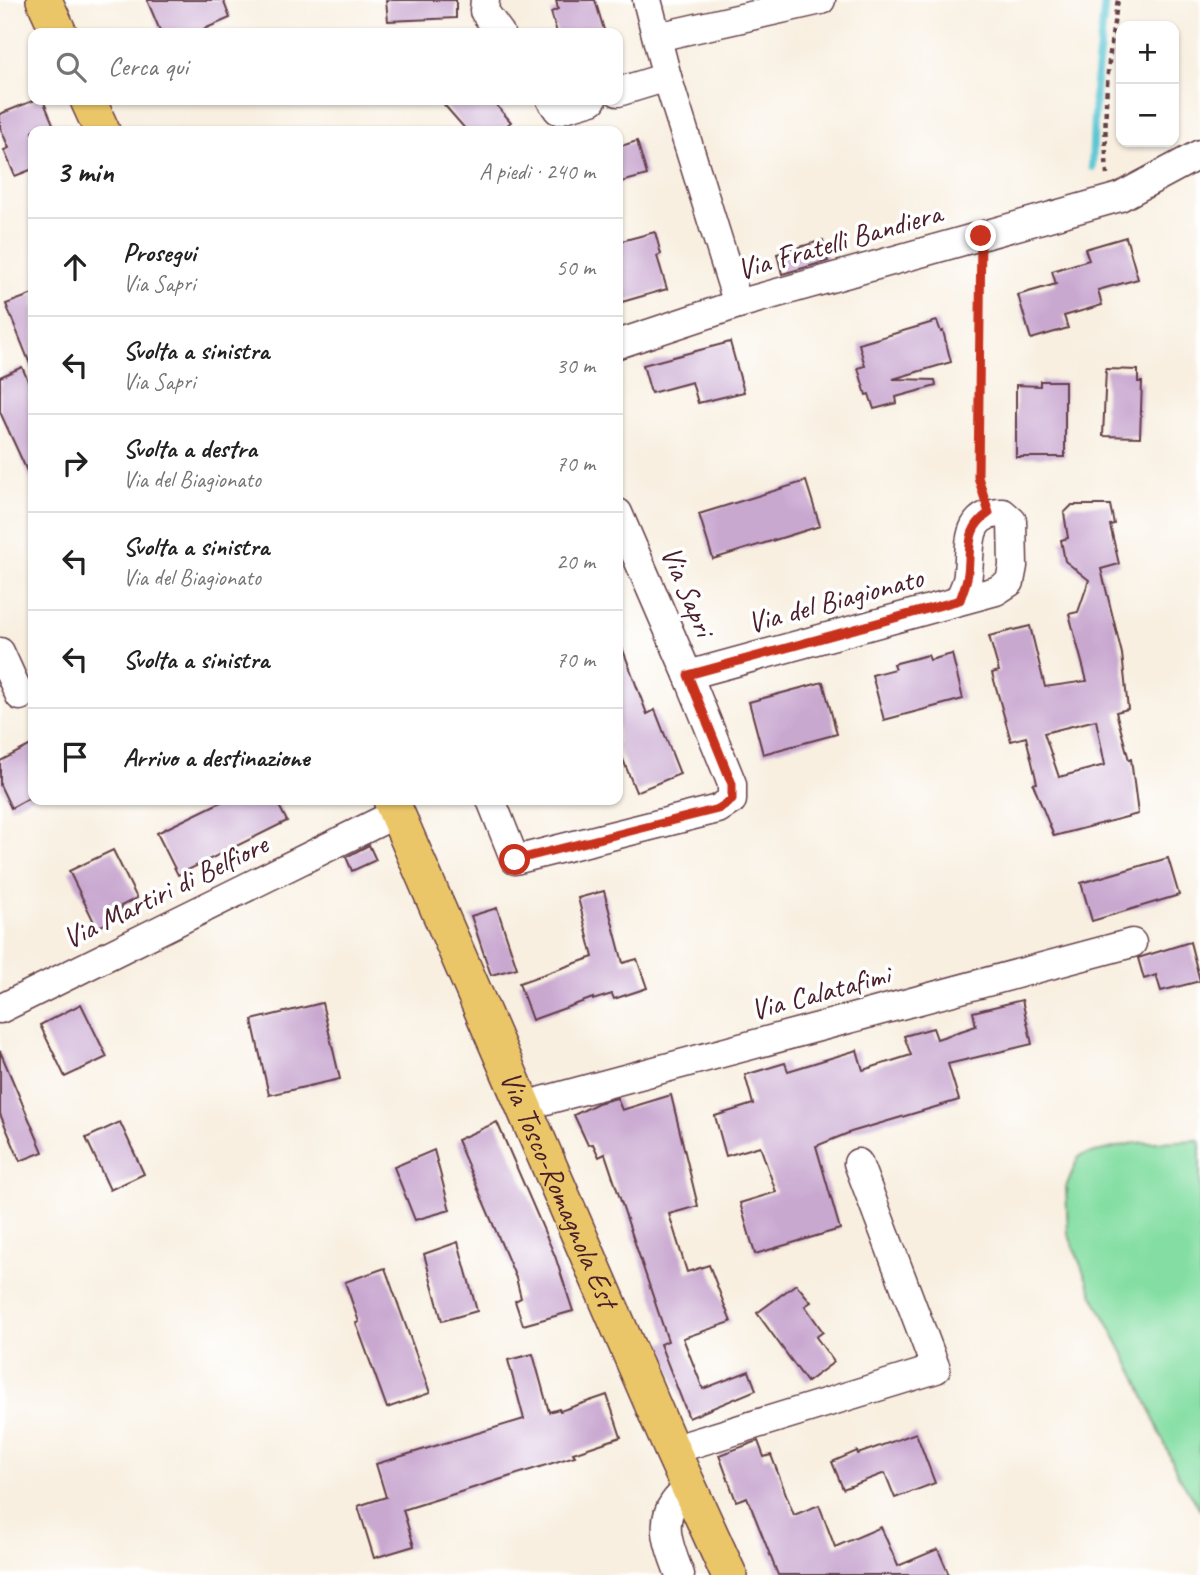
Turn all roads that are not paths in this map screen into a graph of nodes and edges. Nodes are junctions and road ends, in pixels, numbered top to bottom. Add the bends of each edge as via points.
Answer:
1 (44, 0) edge
2 (485, 0) edge
3 (647, 0) edge
4 (821, 0) edge
5 (57, 28) edge
6 (496, 28) edge
7 (657, 37) junction
8 (667, 76) junction
9 (623, 90) edge
10 (90, 105) edge
11 (554, 105) edge
12 (575, 105) edge
13 (100, 126) edge
14 (1200, 154) edge
15 (738, 304) junction
16 (623, 342) edge
17 (623, 525) edge
18 (960, 600) junction
19 (0, 652) edge
20 (688, 675) junction
21 (18, 698) edge
22 (493, 805) edge
23 (394, 807) edge
24 (1132, 943) dead end
25 (0, 1009) edge
26 (524, 1106) junction
27 (858, 1163) dead end
28 (672, 1450) junction
29 (690, 1487) junction
30 (680, 1575) edge
31 (729, 1575) edge

1 - 5 main road
2 - 6 street via 484,11
3 - 7 street
4 - 7 street
7 - 8 street
8 - 9 street
8 - 15 street
10 - 13 main road
11 - 12 street via 558,110
14 - 15 street, Via Fratelli Bandiera via 1114,199
15 - 16 street, Via Fratelli Bandiera
17 - 20 street, Via Sapri
18 - 18 street, Via del Biagionato via 996,591 1010,582 1012,521 1003,513 989,513 978,520 970,538 968,577
18 - 20 street, Via del Biagionato
19 - 21 street
20 - 22 street, Via Sapri via 732,784 732,800 718,809 515,860
23 - 25 street, Via Martiri di Belfiore
23 - 26 main road, Via Tosco-Romagnola Est
24 - 26 street, Via Calatafimi
26 - 28 main road, Via Tosco-Romagnola Est
27 - 28 street via 936,1369
28 - 29 main road, Via Tosco-Romagnola Est
29 - 30 street via 672,1505 666,1525
29 - 31 main road, Via Tosco-Romagnola Est

